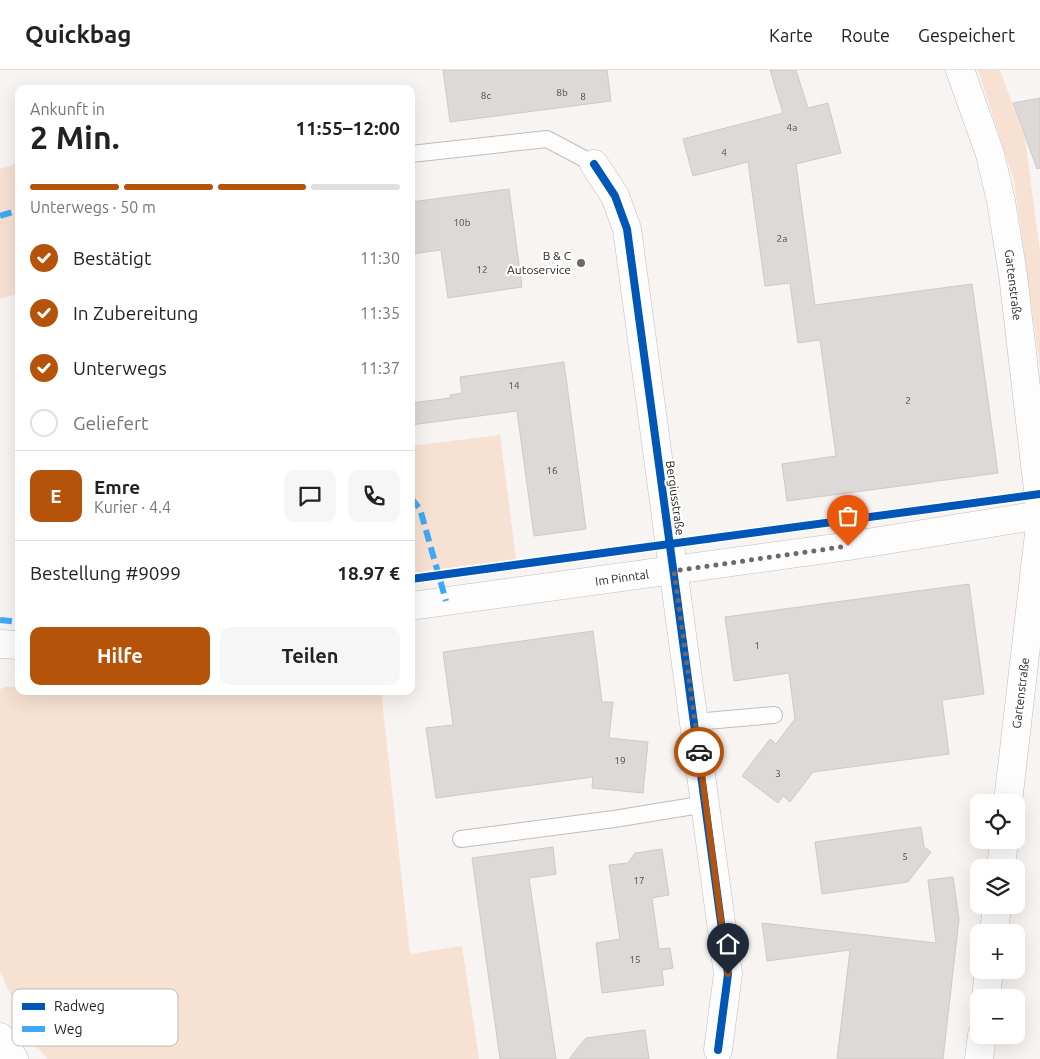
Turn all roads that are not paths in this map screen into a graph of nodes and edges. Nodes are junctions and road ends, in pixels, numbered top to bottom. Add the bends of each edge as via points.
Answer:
1 (960, 70) edge
2 (415, 154) edge
3 (594, 164) joint
4 (1040, 507) edge
5 (1040, 515) edge
6 (1040, 525) edge
7 (674, 571) junction
8 (415, 605) edge
9 (0, 644) edge
10 (15, 645) edge
11 (774, 714) dead end
12 (695, 722) junction
13 (1009, 794) edge
14 (706, 804) junction
15 (461, 839) dead end
16 (0, 1037) edge
17 (981, 1044) edge
18 (724, 1054) edge
19 (14, 1059) edge
20 (979, 1059) edge

1 - 4 street, Gartenstraße via 990,154 1001,200
2 - 3 lane via 548,139
3 - 7 street, Bergiusstraße via 615,196 627,229
5 - 7 street, Im Pinntal
6 - 13 street, Gartenstraße
7 - 8 street, Im Pinntal
7 - 12 street, Bergiusstraße
9 - 10 street
11 - 12 lane
12 - 14 street, Bergiusstraße
14 - 15 lane
14 - 18 street, Bergiusstraße via 728,974
16 - 19 street
17 - 20 street

